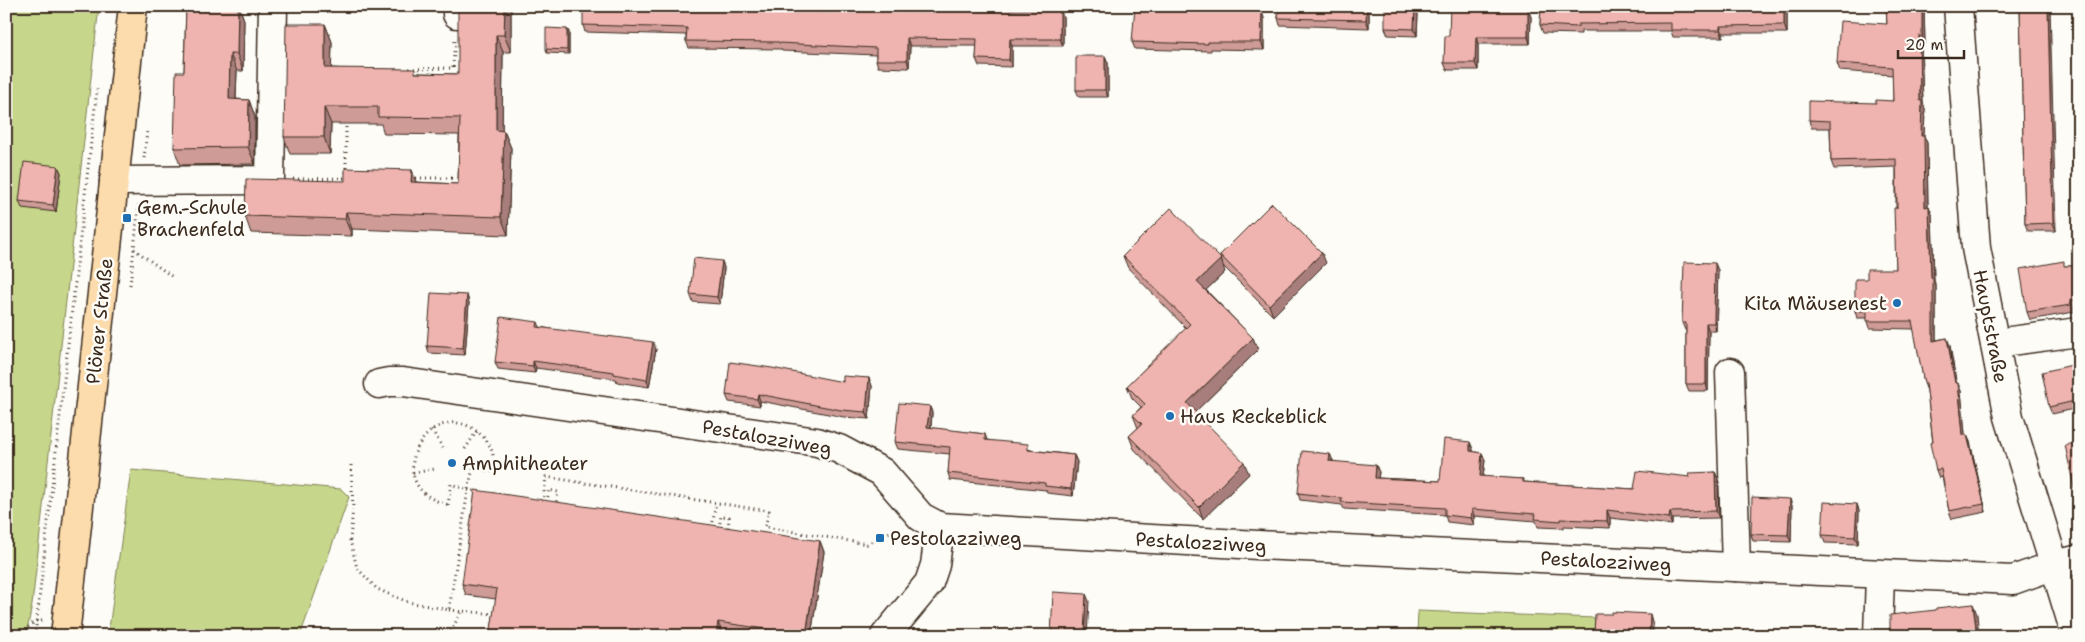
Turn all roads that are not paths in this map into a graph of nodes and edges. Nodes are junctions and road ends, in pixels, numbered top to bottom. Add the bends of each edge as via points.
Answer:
1 (133, 6) edge
2 (273, 6) edge
3 (1958, 6) edge
4 (114, 181) junction
5 (2079, 332) edge
6 (1995, 343) junction
7 (1730, 372) dead end
8 (379, 384) dead end
9 (930, 522) junction
10 (2067, 562) edge
11 (1736, 567) junction
12 (1880, 575) junction
13 (64, 636) edge
14 (885, 636) edge
15 (1878, 636) edge
16 (2076, 636) edge

1 - 4 main road, Plöner Straße
2 - 4 street via 270,180
3 - 6 street, Hauptstraße via 1976,248
4 - 13 main road, Plöner Straße
5 - 6 street
6 - 10 street, Hauptstraße via 2009,417
7 - 11 street
8 - 9 street, Pestalozziweg via 403,382 817,442 839,449 882,472
9 - 11 street, Pestalozziweg via 1268,545
9 - 14 street via 934,565 929,583
10 - 12 street, Pestalozziweg via 2013,580
10 - 16 street, Hauptstraße
11 - 12 street, Pestalozziweg
12 - 15 street

